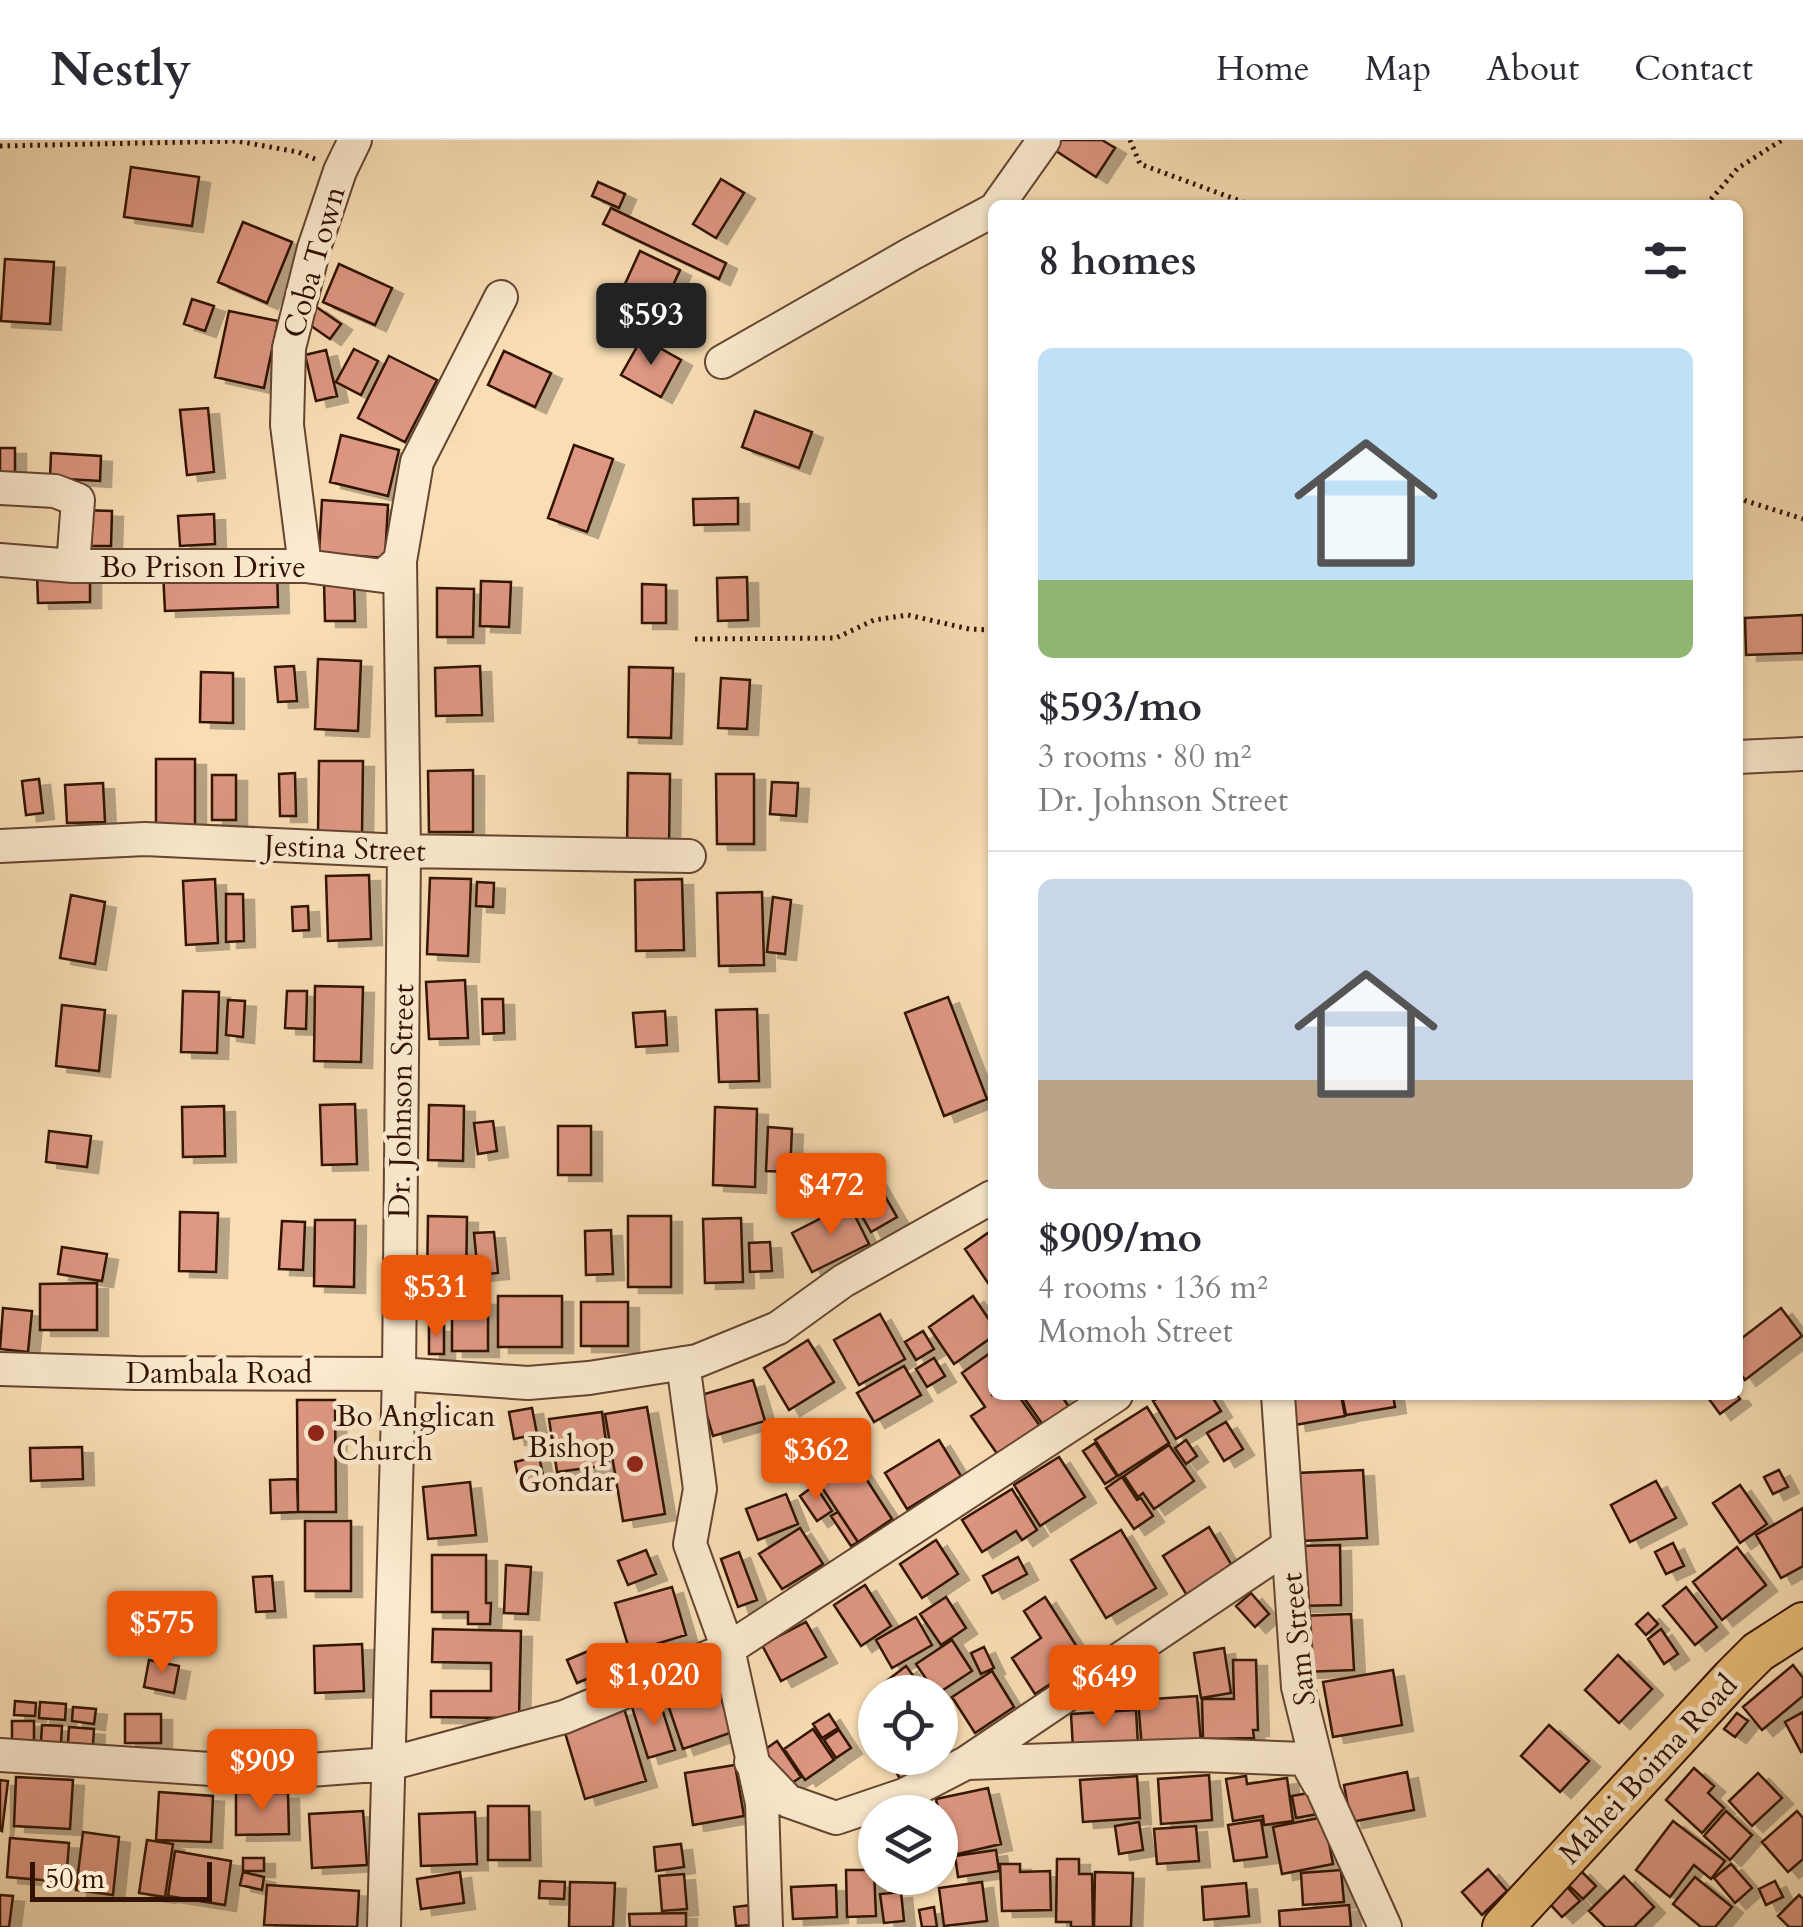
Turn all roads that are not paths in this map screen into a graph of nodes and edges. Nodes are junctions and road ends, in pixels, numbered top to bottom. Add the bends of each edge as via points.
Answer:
1 (356, 140) edge
2 (1044, 140) edge
3 (1002, 200) edge
4 (988, 213) edge
5 (501, 297) dead end
6 (722, 362) dead end
7 (0, 488) edge
8 (0, 560) edge
9 (400, 561) junction
10 (73, 566) junction
11 (305, 566) junction
12 (1803, 754) edge
13 (1743, 756) edge
14 (0, 846) edge
15 (404, 851) junction
16 (689, 856) dead end
17 (988, 1199) edge
18 (684, 1363) junction
19 (0, 1369) edge
20 (399, 1374) junction
21 (1108, 1400) edge
22 (1278, 1400) edge
23 (1288, 1546) junction
24 (1801, 1630) edge
25 (728, 1649) junction
26 (0, 1755) edge
27 (751, 1762) junction
28 (966, 1763) junction
29 (389, 1764) junction
30 (1324, 1792) junction
31 (384, 1927) edge
32 (766, 1927) edge
33 (1385, 1927) edge
34 (1503, 1927) edge

1 - 11 street, Coba Town via 314,248 288,348 288,426
2 - 3 street
4 - 6 street
5 - 9 street, Dr. Johnson Street via 417,462
7 - 10 street via 54,491 78,500
8 - 10 street, Bo Prison Drive
9 - 11 street, Bo Prison Drive via 383,576
9 - 15 street, Dr. Johnson Street
10 - 11 street, Bo Prison Drive
12 - 13 street
14 - 15 street, Jestina Street via 145,840
15 - 16 street, Jestina Street
15 - 20 street, Dr. Johnson Street
17 - 18 street, Dambala Road via 843,1282 778,1328
18 - 20 street, Dambala Road via 528,1383
18 - 25 street via 700,1488 690,1544
19 - 20 street, Dambala Road
20 - 29 street, Dr. Johnson Street
21 - 25 street
22 - 23 street, Sam Street
23 - 28 street
23 - 30 street, Sam Street via 1298,1687
24 - 34 main road, Mahei Boima Road via 1758,1652
25 - 27 street
25 - 29 street via 564,1717
26 - 29 street via 270,1773
27 - 28 street via 788,1801 836,1818 904,1796
27 - 32 street via 762,1804
28 - 30 street via 1305,1758
29 - 31 street, Dr. Johnson Street
30 - 33 street, Sam Street

